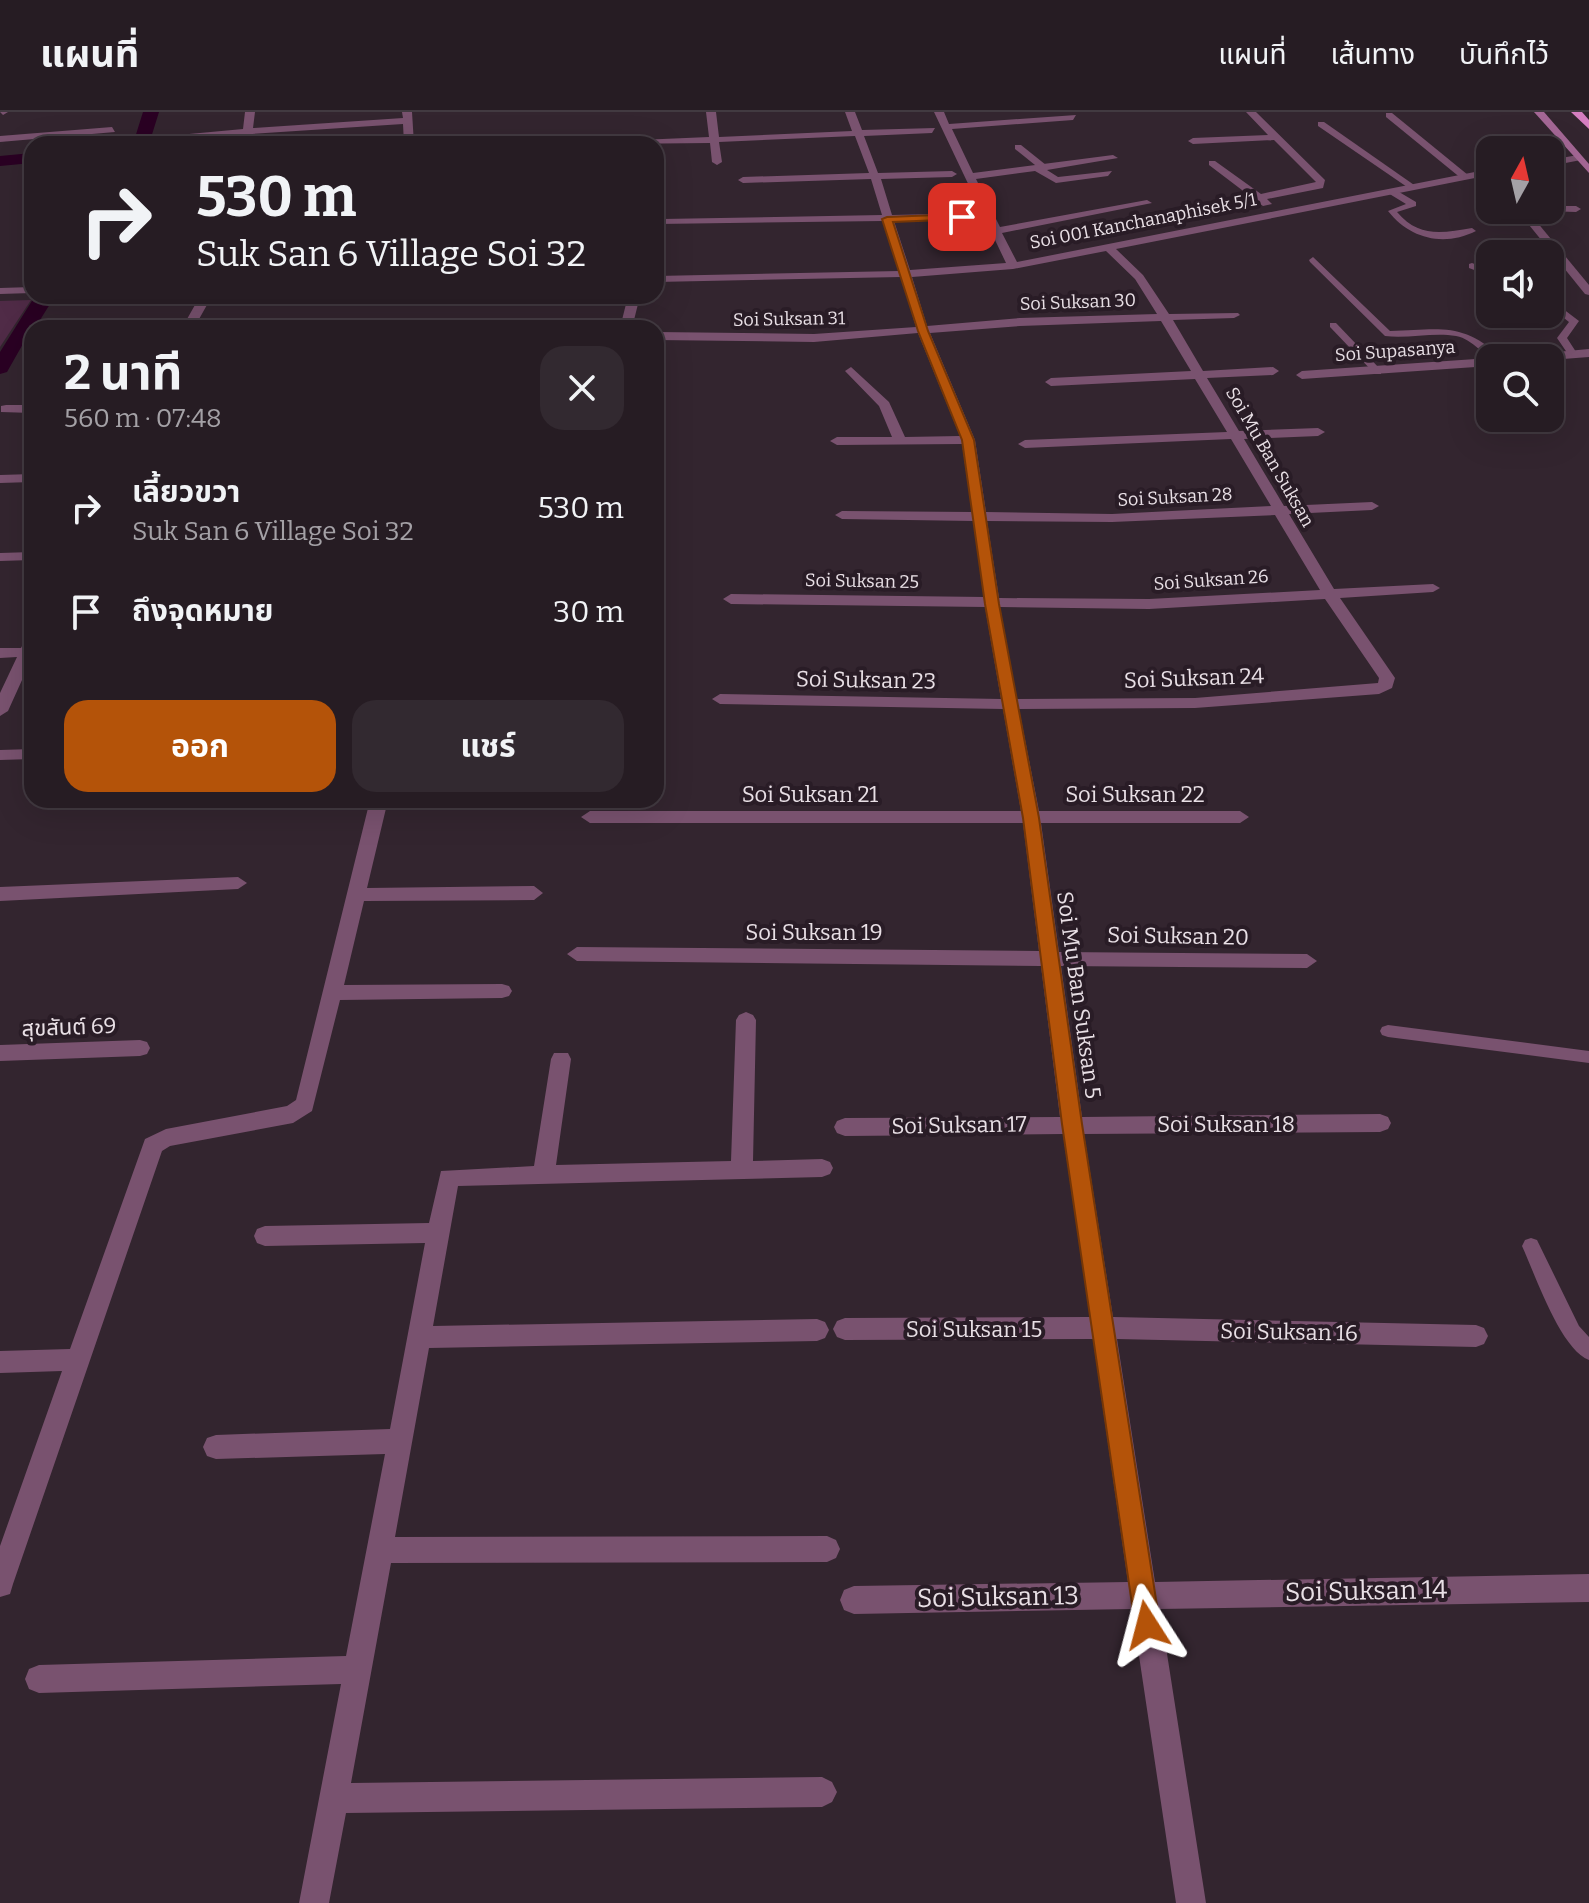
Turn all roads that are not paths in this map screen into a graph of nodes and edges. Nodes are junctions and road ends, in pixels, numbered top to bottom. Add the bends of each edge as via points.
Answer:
1 (250, 112) edge
2 (711, 112) edge
3 (850, 112) edge
4 (939, 112) edge
5 (1251, 112) edge
6 (1576, 112) edge
7 (1539, 113) edge
8 (1389, 115) dead end
9 (407, 117) edge
10 (1073, 117) dead end
11 (1321, 124) dead end
12 (1589, 126) edge
13 (946, 127) junction
14 (112, 130) dead end
15 (932, 130) dead end
16 (248, 131) junction
17 (859, 134) junction
18 (37, 136) edge
19 (179, 136) edge
20 (247, 136) edge
21 (24, 137) edge
22 (1276, 137) junction
23 (0, 139) edge
24 (713, 140) junction
25 (1193, 141) dead end
26 (664, 142) edge
27 (1018, 147) dead end
28 (1113, 158) dead end
29 (1578, 158) junction
30 (1564, 160) edge
31 (717, 162) dead end
32 (1212, 163) dead end
33 (1040, 168) junction
34 (1589, 170) edge
35 (1112, 172) dead end
36 (952, 174) dead end
37 (1476, 175) edge
38 (875, 177) junction
39 (969, 177) junction
40 (1465, 177) junction
41 (743, 180) dead end
42 (1413, 187) junction
43 (1391, 191) junction
44 (1258, 198) junction
45 (1147, 203) dead end
46 (1564, 209) edge
47 (1576, 209) dead end
48 (1279, 213) junction
49 (987, 216) junction
50 (887, 219) junction
51 (664, 222) edge
52 (1533, 224) edge
53 (995, 231) junction
54 (1472, 231) dead end
55 (1107, 246) junction
56 (1313, 260) dead end
57 (1013, 266) junction
58 (1472, 266) dead end
59 (1476, 268) edge
60 (906, 274) junction
61 (664, 279) edge
62 (24, 290) edge
63 (0, 291) edge
64 (1589, 292) edge
65 (1564, 313) edge
66 (1234, 315) dead end
67 (1165, 317) junction
68 (1333, 325) dead end
69 (923, 331) junction
70 (664, 336) edge
71 (1478, 344) edge
72 (1589, 353) edge
73 (1573, 355) junction
74 (1564, 356) edge
75 (1476, 363) edge
76 (851, 371) dead end
77 (1273, 371) dead end
78 (1378, 372) junction
79 (1200, 374) junction
80 (1302, 375) dead end
81 (1051, 382) dead end
82 (6, 409) dead end
83 (24, 409) edge
84 (1318, 432) dead end
85 (1236, 436) junction
86 (968, 440) junction
87 (837, 441) dead end
88 (900, 441) junction
89 (1025, 444) dead end
90 (24, 478) edge
91 (0, 479) edge
92 (1372, 506) dead end
93 (1279, 509) junction
94 (842, 515) dead end
95 (980, 518) junction
96 (24, 556) edge
97 (0, 557) edge
98 (1433, 588) dead end
99 (1329, 593) junction
100 (731, 599) dead end
101 (992, 604) junction
102 (24, 649) edge
103 (0, 653) edge
104 (24, 661) edge
105 (1379, 689) joint
106 (720, 699) dead end
107 (1011, 704) junction
108 (0, 711) edge
109 (24, 754) edge
110 (0, 755) edge
111 (377, 808) edge
112 (590, 817) dead end
113 (1240, 817) dead end
114 (1031, 818) junction
115 (238, 883) dead end
116 (534, 893) dead end
117 (0, 894) edge
118 (356, 895) junction
119 (577, 954) dead end
120 (1049, 958) junction
121 (1307, 961) dead end
122 (502, 991) dead end
123 (332, 993) junction
124 (746, 1020) dead end
125 (1388, 1031) dead end
126 (140, 1048) dead end
127 (0, 1053) edge
128 (1589, 1057) edge
129 (561, 1059) dead end
130 (1380, 1123) dead end
131 (1072, 1124) junction
132 (845, 1127) dead end
133 (822, 1168) dead end
134 (742, 1170) junction
135 (544, 1175) junction
136 (439, 1233) junction
137 (265, 1236) dead end
138 (1531, 1246) dead end
139 (1103, 1328) junction
140 (845, 1329) dead end
141 (817, 1330) dead end
142 (1476, 1336) dead end
143 (420, 1337) junction
144 (1589, 1351) edge
145 (76, 1360) junction
146 (0, 1362) edge
147 (400, 1441) junction
148 (216, 1447) dead end
149 (827, 1549) dead end
150 (380, 1550) junction
151 (0, 1584) edge
152 (1589, 1588) edge
153 (1142, 1594) junction
154 (854, 1600) dead end
155 (357, 1670) junction
156 (39, 1679) dead end
157 (822, 1792) dead end
158 (334, 1798) junction
159 (314, 1903) edge
160 (1191, 1903) edge

1 - 16 street
2 - 24 street
3 - 17 street, Soi Mu Ban Suksan 5
4 - 13 street
5 - 22 street
6 - 12 highway
7 - 29 main road
8 - 40 lane
9 - 16 street
10 - 13 street
11 - 42 lane
13 - 39 street
14 - 18 street
15 - 17 street
16 - 19 street
16 - 20 street
17 - 24 street
17 - 38 street, Soi Mu Ban Suksan 5
21 - 23 street
22 - 25 street
22 - 44 street via 1321,182
24 - 26 street
24 - 31 street
27 - 33 lane
28 - 33 street
29 - 30 street
29 - 34 main road
32 - 44 street
33 - 35 street via 1056,180
33 - 39 street
36 - 38 street
37 - 40 street, Soi 001 Kanchanaphisek 5/1
38 - 41 street
38 - 50 street, Soi Mu Ban Suksan 5
39 - 49 street
40 - 42 street, Soi 001 Kanchanaphisek 5/1
42 - 43 street, Soi 001 Kanchanaphisek 5/1
43 - 48 street, Soi 001 Kanchanaphisek 5/1
43 - 54 lane via 1413,204 1392,211 1417,234
44 - 48 street
45 - 53 street
46 - 47 street
48 - 55 street, Soi 001 Kanchanaphisek 5/1
49 - 50 street
49 - 53 street
50 - 51 street
50 - 60 street, Soi Mu Ban Suksan 5
52 - 64 street
53 - 57 street
55 - 57 street, Soi 001 Kanchanaphisek 5/1
55 - 67 street, Soi Mu Ban Suksan via 1139,277
56 - 71 lane via 1388,334 1459,333
57 - 60 street, Soi 001 Kanchanaphisek 5/1
58 - 59 lane
60 - 61 street, Soi 001 Kanchanaphisek 5/1
60 - 69 street, Soi Mu Ban Suksan 5
62 - 63 street
65 - 73 lane via 1574,321 1562,338
66 - 67 street, Soi Suksan 30
67 - 69 street, Soi Suksan 30
67 - 79 street, Soi Mu Ban Suksan
68 - 78 lane
69 - 70 street, Soi Suksan 31 via 805,338
69 - 86 street, Soi Mu Ban Suksan 5
72 - 73 street
73 - 74 street
75 - 78 street, Soi Supasanya
76 - 88 street via 885,405
77 - 79 street
78 - 80 street, Soi Supasanya
79 - 81 street
79 - 85 street, Soi Mu Ban Suksan
82 - 83 street
84 - 85 street
85 - 89 street
85 - 93 street, Soi Mu Ban Suksan
86 - 88 street
86 - 95 street, Soi Mu Ban Suksan 5
87 - 88 street
90 - 91 street
92 - 93 street, Soi Suksan 28
93 - 95 street, Soi Suksan 28
93 - 99 street, Soi Mu Ban Suksan
94 - 95 street, Soi Suksan 28
95 - 101 street, Soi Mu Ban Suksan 5
96 - 97 street
98 - 99 street, Soi Suksan 26
99 - 101 street, Soi Suksan 26 via 1149,604
99 - 105 street, Soi Mu Ban Suksan via 1387,678
100 - 101 street, Soi Suksan 25
101 - 107 street, Soi Mu Ban Suksan 5
102 - 103 street
104 - 108 street
105 - 107 street, Soi Suksan 24 via 1195,703
106 - 107 street, Soi Suksan 23
107 - 114 street, Soi Mu Ban Suksan 5
109 - 110 street
111 - 118 street
112 - 114 street, Soi Suksan 21
113 - 114 street, Soi Suksan 22
114 - 120 street, Soi Mu Ban Suksan 5
115 - 117 street
116 - 118 street
118 - 123 street
119 - 120 street, Soi Suksan 19
120 - 121 street, Soi Suksan 20
120 - 131 street, Soi Mu Ban Suksan 5
122 - 123 street
123 - 145 street via 305,1105 298,1111 153,1145
124 - 134 street
125 - 128 lane
126 - 127 street, สุขสันต์ 69
129 - 135 street
130 - 131 street, Soi Suksan 18
131 - 132 street, Soi Suksan 17
131 - 139 street, Soi Mu Ban Suksan 5
133 - 134 street
134 - 135 street
135 - 136 street via 449,1177
136 - 137 street
136 - 143 street
138 - 144 lane via 1572,1332
139 - 140 street, Soi Suksan 15
139 - 142 street, Soi Suksan 16
139 - 153 street, Soi Mu Ban Suksan 5
141 - 143 street
143 - 147 street
145 - 146 street
145 - 151 street
147 - 148 street
147 - 150 street
149 - 150 street
150 - 155 street
152 - 153 street, Soi Suksan 14
153 - 154 street, Soi Suksan 13
153 - 160 street, Soi Mu Ban Suksan 5
155 - 156 street
155 - 158 street
157 - 158 street
158 - 159 street

